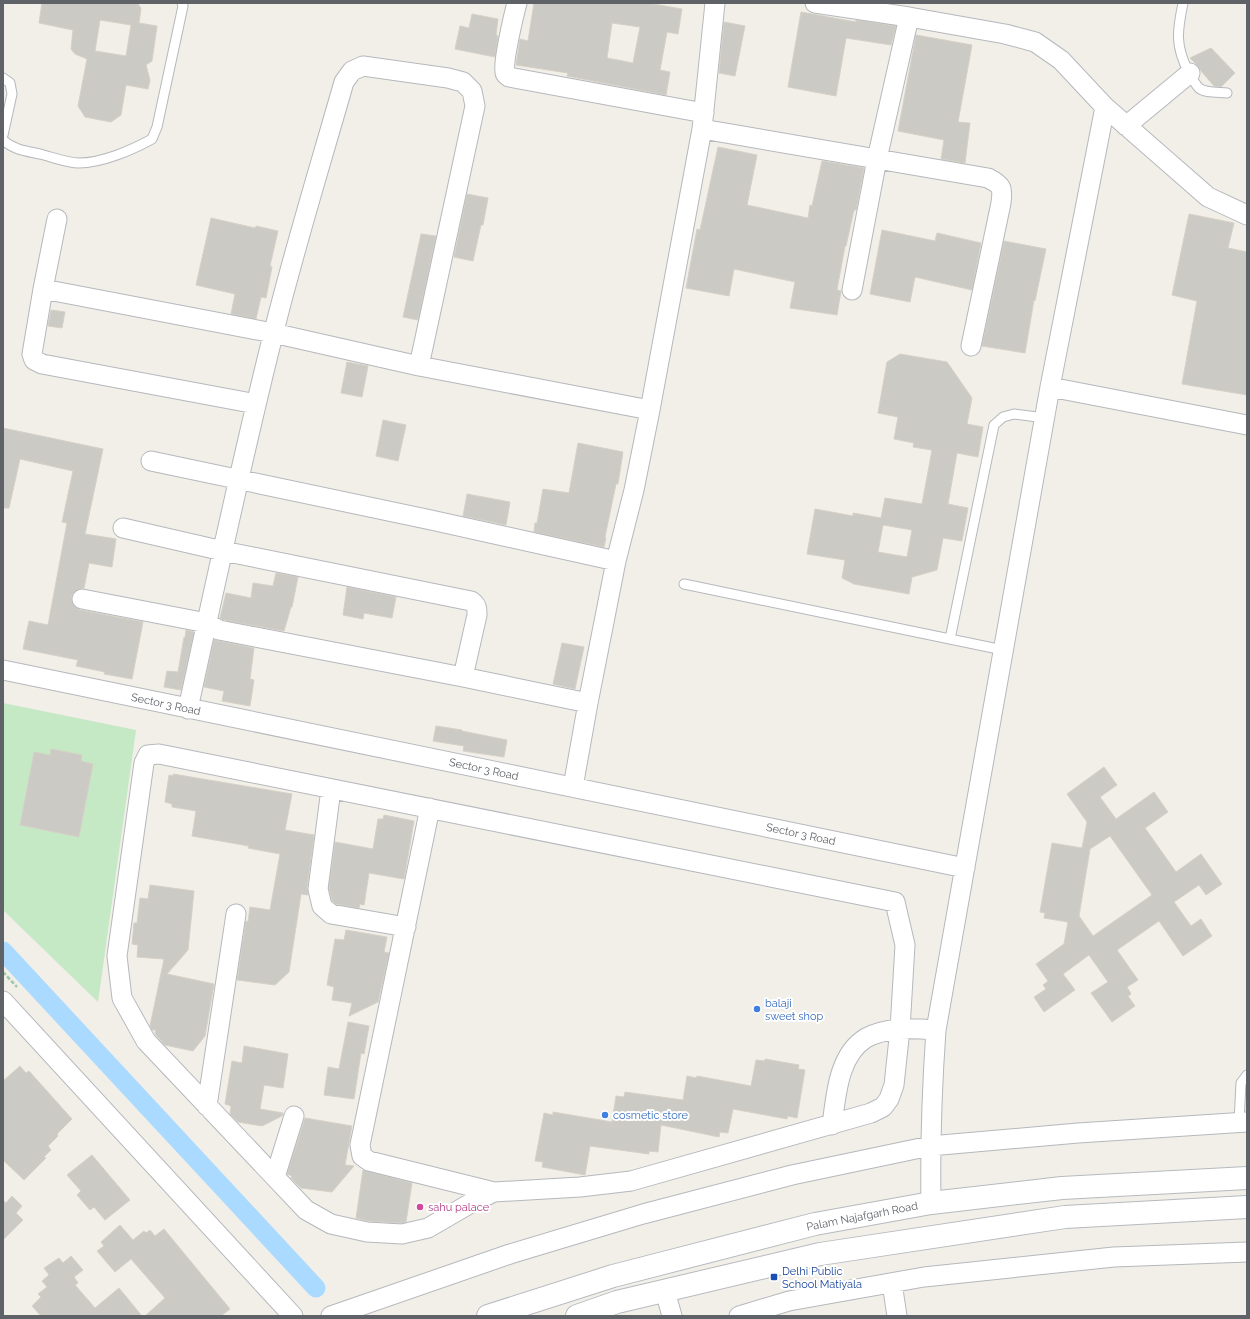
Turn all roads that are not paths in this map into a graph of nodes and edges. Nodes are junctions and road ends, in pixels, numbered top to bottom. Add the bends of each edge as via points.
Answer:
1 (182, 3) edge
2 (516, 3) edge
3 (715, 3) edge
4 (815, 3) edge
5 (1184, 3) edge
6 (909, 17) junction
7 (1190, 73) junction
8 (3, 78) edge
9 (1227, 93) dead end
10 (1105, 107) junction
11 (703, 121) junction
12 (1126, 126) junction
13 (3, 135) edge
14 (3, 140) edge
15 (878, 160) junction
16 (1247, 215) edge
17 (58, 219) dead end
18 (43, 289) junction
19 (852, 290) dead end
20 (273, 333) junction
21 (971, 346) dead end
22 (420, 366) junction
23 (1050, 387) junction
24 (256, 404) junction
25 (650, 410) junction
26 (1045, 418) junction
27 (1247, 425) edge
28 (151, 461) dead end
29 (239, 479) junction
30 (123, 528) dead end
31 (223, 551) junction
32 (616, 561) junction
33 (684, 584) dead end
34 (82, 599) dead end
35 (207, 623) junction
36 (950, 639) junction
37 (1003, 650) junction
38 (3, 670) edge
39 (463, 677) junction
40 (588, 703) junction
41 (188, 709) junction
42 (573, 787) junction
43 (331, 788) junction
44 (430, 808) junction
45 (965, 868) junction
46 (236, 914) dead end
47 (406, 927) junction
48 (4, 1005) edge
49 (900, 1029) junction
50 (936, 1030) junction
51 (1247, 1075) edge
52 (207, 1106) junction
53 (294, 1116) dead end
54 (1243, 1122) edge
55 (832, 1125) junction
56 (930, 1146) junction
57 (275, 1177) junction
58 (1247, 1178) edge
59 (494, 1192) junction
60 (931, 1203) junction
61 (1247, 1206) edge
62 (1247, 1252) edge
63 (892, 1283) junction
64 (665, 1291) junction
65 (293, 1316) edge
66 (331, 1316) edge
67 (488, 1316) edge
68 (577, 1316) edge
69 (672, 1316) edge
70 (739, 1316) edge
71 (897, 1316) edge

1 - 14 lane via 157,127 152,139 140,146 95,162 78,163 10,146
2 - 11 street via 505,61 504,72 509,77
3 - 11 street
4 - 6 street
5 - 7 lane via 1178,39 1182,59
6 - 10 street via 1005,34 1035,42 1061,60
6 - 15 street
7 - 9 lane via 1199,88 1204,91
7 - 12 street
8 - 13 lane via 10,83 12,94
10 - 12 street
10 - 23 street
11 - 15 street
11 - 25 street
12 - 16 street via 1208,197
15 - 19 street
15 - 21 street via 988,178 999,184 1003,192 1002,204
17 - 18 street
18 - 20 street
18 - 24 street via 32,354 34,360 42,364
20 - 22 street
20 - 22 street via 344,82 352,71 363,66 448,78 463,82 472,91 475,106
20 - 24 street
22 - 25 street
23 - 26 street
23 - 27 street
24 - 29 street
25 - 32 street
26 - 36 lane via 1014,414 1003,417 994,425
26 - 37 street
28 - 29 street
29 - 31 street
29 - 32 street
30 - 31 street
31 - 35 street
31 - 39 street via 471,601 477,608 477,615
32 - 40 street
33 - 36 lane
34 - 35 street
35 - 39 street via 219,630
35 - 41 street
36 - 37 lane
37 - 45 street
38 - 41 street, Sector 3 Road
39 - 40 street
40 - 42 street
41 - 42 street, Sector 3 Road
42 - 45 street, Sector 3 Road
43 - 44 street
43 - 47 street via 318,889 322,906 331,914
43 - 52 street via 158,754 148,755 144,763 117,956 122,998 146,1041
44 - 47 street
44 - 49 street via 895,902 905,945
45 - 50 street
46 - 52 street
47 - 59 street via 360,1145 362,1156 369,1161
48 - 65 street
49 - 50 street
49 - 55 street via 866,1038 853,1050 843,1067 837,1088
49 - 55 street via 894,1085 889,1099 883,1107 871,1113
50 - 56 street
51 - 54 lane via 1241,1082
52 - 57 street
53 - 57 street
54 - 56 street
55 - 59 street via 631,1181
56 - 60 street
56 - 66 street via 792,1175 643,1214 510,1254
57 - 59 street via 306,1210 331,1224 402,1234 428,1228
58 - 60 main road, Palam Najafgarh Road via 1062,1188
60 - 67 main road, Palam Najafgarh Road via 814,1224 629,1272
61 - 64 main road via 1065,1217 820,1254
62 - 63 street via 1114,1257 924,1277
63 - 70 street via 789,1301
63 - 71 street
64 - 68 main road via 617,1302
64 - 69 street

